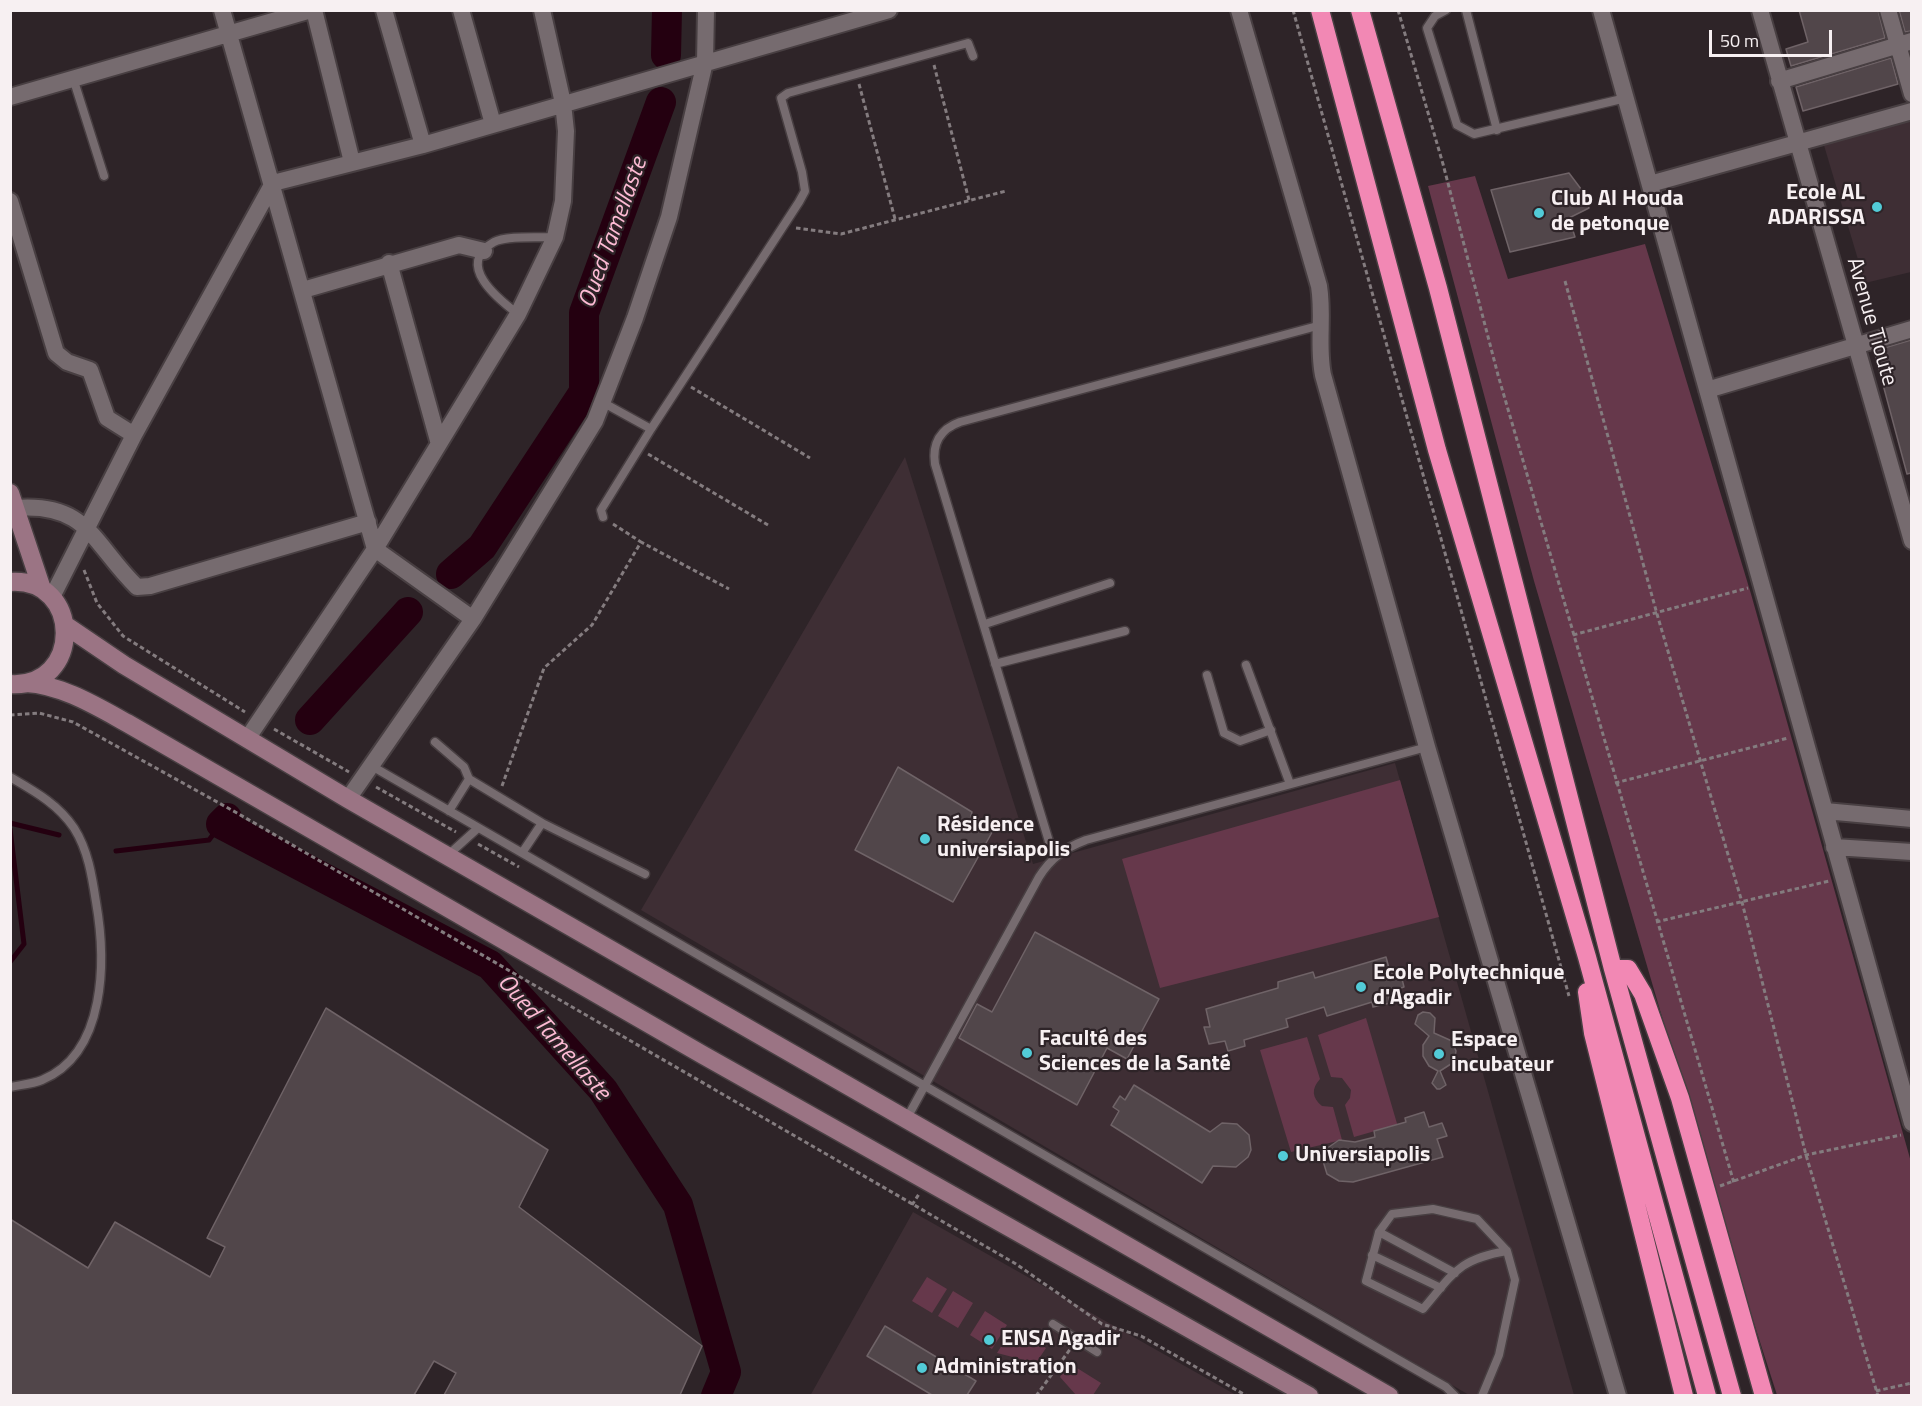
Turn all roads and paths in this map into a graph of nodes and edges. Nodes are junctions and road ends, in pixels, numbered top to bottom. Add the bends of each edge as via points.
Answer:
1 (222, 10) edge
2 (312, 10) edge
3 (384, 10) edge
4 (460, 10) edge
5 (542, 10) edge
6 (706, 10) edge
7 (889, 10) edge
8 (1239, 10) edge
9 (1293, 10) edge
10 (1320, 10) edge
11 (1360, 10) edge
12 (1398, 10) edge
13 (1446, 10) edge
14 (1466, 10) edge
15 (1601, 10) edge
16 (1760, 10) edge
17 (1888, 10) edge
18 (229, 34) junction
19 (1905, 43) edge
20 (931, 53) junction
21 (973, 56) dead end
22 (705, 62) junction
23 (856, 74) junction
24 (73, 78) junction
25 (1779, 81) junction
26 (1911, 94) edge
27 (10, 97) edge
28 (1626, 98) junction
29 (563, 104) junction
30 (1911, 111) edge
31 (493, 124) junction
32 (1497, 129) junction
33 (1798, 144) junction
34 (423, 145) junction
35 (352, 162) junction
36 (104, 176) dead end
37 (273, 183) junction
38 (1650, 184) junction
39 (1006, 191) dead end
40 (969, 200) junction
41 (10, 201) edge
42 (895, 219) junction
43 (782, 226) junction
44 (555, 237) junction
45 (484, 251) junction
46 (390, 263) junction
47 (1565, 281) dead end
48 (303, 290) junction
49 (518, 314) junction
50 (1321, 325) junction
51 (1911, 329) edge
52 (1854, 345) junction
53 (682, 382) junction
54 (1707, 390) junction
55 (602, 402) junction
56 (651, 429) junction
57 (134, 435) junction
58 (439, 444) junction
59 (639, 448) junction
60 (810, 458) dead end
61 (13, 500) edge
62 (603, 517) joint
63 (368, 522) junction
64 (768, 525) dead end
65 (88, 528) junction
66 (1911, 541) edge
67 (641, 542) junction
68 (375, 549) junction
69 (10, 582) edge
70 (1110, 583) dead end
71 (1761, 585) junction
72 (729, 589) dead end
73 (47, 593) junction
74 (1657, 614) junction
75 (473, 619) junction
76 (985, 624) junction
77 (65, 625) junction
78 (1125, 631) dead end
79 (1573, 635) junction
80 (995, 664) junction
81 (1246, 664) dead end
82 (1207, 675) dead end
83 (18, 684) edge
84 (10, 715) edge
85 (1271, 730) junction
86 (1803, 734) junction
87 (247, 739) junction
88 (435, 742) dead end
89 (1427, 747) junction
90 (1700, 760) junction
91 (370, 765) junction
92 (10, 777) edge
93 (470, 778) junction
94 (1616, 783) junction
95 (1290, 784) junction
96 (499, 797) junction
97 (348, 799) junction
98 (449, 811) junction
99 (1825, 811) junction
100 (1911, 819) edge
101 (542, 823) junction
102 (478, 828) junction
103 (1834, 847) junction
104 (1911, 852) edge
105 (522, 853) junction
106 (447, 856) junction
107 (1054, 858) junction
108 (645, 874) dead end
109 (1843, 878) junction
110 (1742, 902) junction
111 (1656, 922) junction
112 (1587, 957) junction
113 (1613, 969) junction
114 (1572, 1006) dead end
115 (925, 1086) junction
116 (10, 1087) edge
117 (907, 1118) junction
118 (1911, 1123) edge
119 (1911, 1132) edge
120 (1806, 1155) junction
121 (1379, 1232) junction
122 (1507, 1251) junction
123 (1372, 1255) junction
124 (1455, 1273) junction
125 (1441, 1288) junction
126 (1053, 1324) dead end
127 (1078, 1339) junction
128 (1097, 1352) dead end
129 (1911, 1383) edge
130 (1286, 1390) edge
131 (1877, 1393) edge
132 (1036, 1395) edge
133 (1247, 1395) edge
134 (1309, 1395) edge
135 (1389, 1395) edge
136 (1455, 1395) edge
137 (1482, 1395) edge
138 (1618, 1395) edge
139 (1684, 1395) edge
140 (1707, 1395) edge
141 (1732, 1395) edge
142 (1764, 1395) edge

1 - 18 street
2 - 18 street
2 - 35 street
3 - 34 street
4 - 31 street
5 - 29 street
6 - 22 street
7 - 22 street
8 - 50 street via 1319,286
9 - 114 path
10 - 112 highway via 1437,450
11 - 113 highway via 1438,288
12 - 79 path
13 - 32 lane via 1435,16 1427,28 1457,125 1474,134
14 - 32 lane
15 - 28 street
16 - 25 street, Avenue Tioute
17 - 19 street
18 - 24 street
18 - 37 street
19 - 25 street
19 - 26 street
20 - 21 lane via 968,43
20 - 23 lane
20 - 40 path
22 - 29 street
22 - 55 street via 669,217
23 - 42 path
23 - 43 lane via 781,98 805,190
24 - 27 street
24 - 36 lane
25 - 33 street, Avenue Tioute
28 - 32 lane
28 - 38 street
29 - 31 street
29 - 44 street via 563,201
30 - 33 street
31 - 34 street
33 - 38 street
33 - 52 street, Avenue Tioute
34 - 35 street
35 - 37 street
37 - 48 street
37 - 57 street
38 - 54 street
39 - 40 path
40 - 42 path
41 - 57 street via 56,353 67,362 90,370 107,418
42 - 43 path via 841,234
43 - 53 lane
44 - 45 lane via 495,241
44 - 49 street
45 - 46 street via 459,244
45 - 49 lane via 479,265 483,281 492,294
46 - 48 street
46 - 58 street
47 - 74 path
48 - 63 street
49 - 58 street
50 - 76 lane via 971,419 944,431 935,446 935,464
50 - 89 street via 1323,375
51 - 52 street
52 - 54 street
52 - 66 street, Avenue Tioute
53 - 56 lane
53 - 60 path
54 - 71 street
55 - 56 lane
55 - 75 street via 595,421
56 - 59 lane
57 - 65 street
58 - 68 street
59 - 62 lane via 601,510
59 - 64 path
61 - 65 street via 51,508
61 - 73 main road
62 - 67 path
63 - 65 street via 137,587
63 - 68 street
65 - 73 street
67 - 72 path
67 - 96 path via 592,625 544,668
68 - 75 street
68 - 87 street
69 - 73 main road via 29,583
70 - 76 lane
71 - 74 path
71 - 86 street
73 - 77 main road via 62,613
74 - 79 path
74 - 90 path
75 - 91 street
76 - 80 lane
77 - 83 main road via 64,644 57,662 49,672
77 - 87 main road
78 - 80 lane
79 - 94 path
80 - 107 lane
81 - 85 lane
82 - 85 lane via 1224,733 1240,741
83 - 130 main road via 44,684 127,723
84 - 133 path via 39,713 73,722 1016,1264 1102,1324 1141,1335
85 - 95 lane
86 - 90 path
86 - 99 street
87 - 97 main road
88 - 93 lane via 464,766
89 - 95 lane
89 - 138 street
90 - 94 path
90 - 110 path
91 - 97 street
91 - 98 lane
92 - 116 lane via 56,807 81,840 100,923 100,999 75,1052 42,1080
93 - 96 lane
93 - 98 lane
94 - 111 path
95 - 107 lane via 1086,840
96 - 101 lane
97 - 106 main road
98 - 102 lane
99 - 100 street
99 - 103 street
101 - 105 lane
101 - 108 lane
102 - 105 lane
102 - 106 lane
103 - 104 street
103 - 109 street
105 - 115 lane
106 - 117 main road
107 - 115 lane via 1039,877
109 - 110 path
109 - 118 street
110 - 111 path
110 - 120 path
111 - 120 path via 1734,1183
112 - 139 highway via 1593,1033
112 - 140 highway
113 - 141 highway
113 - 142 highway via 1628,969 1648,1007 1692,1140
115 - 117 lane
115 - 136 lane
117 - 135 main road
119 - 120 path
120 - 131 path
121 - 122 lane via 1392,1214 1433,1209 1477,1219
121 - 123 lane
121 - 124 lane
122 - 124 lane via 1464,1263
122 - 137 lane via 1515,1280 1499,1356
123 - 125 lane
123 - 125 lane via 1366,1281 1424,1310
124 - 125 lane
126 - 127 lane
127 - 128 lane
127 - 132 path
129 - 131 path
130 - 134 main road

